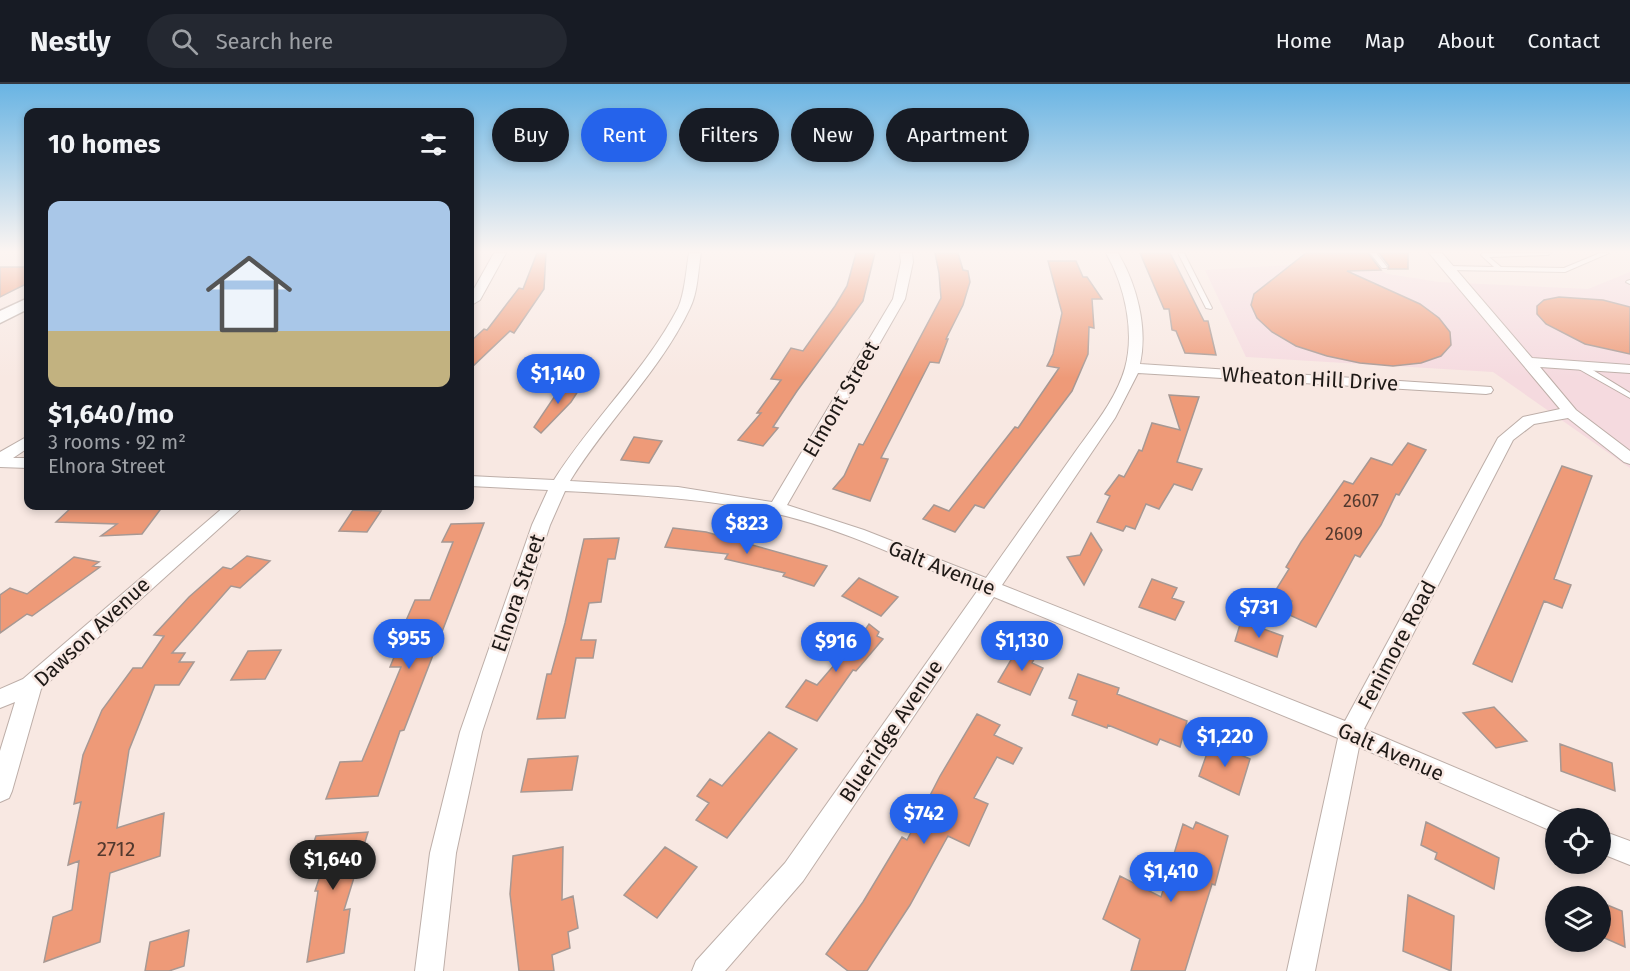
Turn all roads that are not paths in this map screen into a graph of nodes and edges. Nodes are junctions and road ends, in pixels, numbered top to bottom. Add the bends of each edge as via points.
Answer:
1 (687, 294) edge
2 (900, 294) edge
3 (1129, 294) edge
4 (1202, 294) edge
5 (1470, 294) edge
6 (24, 305) edge
7 (1209, 308) dead end
8 (0, 318) edge
9 (1526, 362) junction
10 (1580, 366) junction
11 (1133, 368) junction
12 (1630, 369) edge
13 (1486, 390) dead end
14 (1630, 396) edge
15 (1571, 413) junction
16 (24, 444) edge
17 (1630, 459) edge
18 (0, 460) edge
19 (24, 463) edge
20 (474, 481) edge
21 (559, 485) junction
22 (777, 508) junction
23 (230, 510) edge
24 (990, 587) junction
25 (31, 685) junction
26 (0, 699) edge
27 (1350, 733) junction
28 (0, 791) edge
29 (1545, 817) edge
30 (1611, 845) edge
31 (1630, 853) edge
32 (429, 971) edge
33 (706, 971) edge
34 (1301, 971) edge

1 - 21 street, Elnora Street via 685,306 649,362 583,446
2 - 22 street, Elmont Street
3 - 11 street, Blueridge Avenue via 1136,328
4 - 7 lane
5 - 9 street
6 - 8 street
9 - 10 street
9 - 15 street
10 - 12 street
10 - 14 lane
11 - 13 street, Wheaton Hill Drive
11 - 24 street, Blueridge Avenue via 1107,418
15 - 17 street
15 - 27 street, Fenimore Road via 1534,416 1520,423 1506,438
16 - 18 street
18 - 19 street
20 - 21 street, Galt Avenue
21 - 22 street, Galt Avenue via 678,492
21 - 32 street, Elnora Street via 541,525 471,732 443,853
22 - 24 street, Galt Avenue via 858,534
23 - 25 street, Dawson Avenue
24 - 27 street, Galt Avenue
24 - 33 street, Blueridge Avenue via 794,872
25 - 26 street
25 - 28 street, Dawson Avenue
27 - 29 street, Galt Avenue
27 - 34 street, Fenimore Road
30 - 31 street

